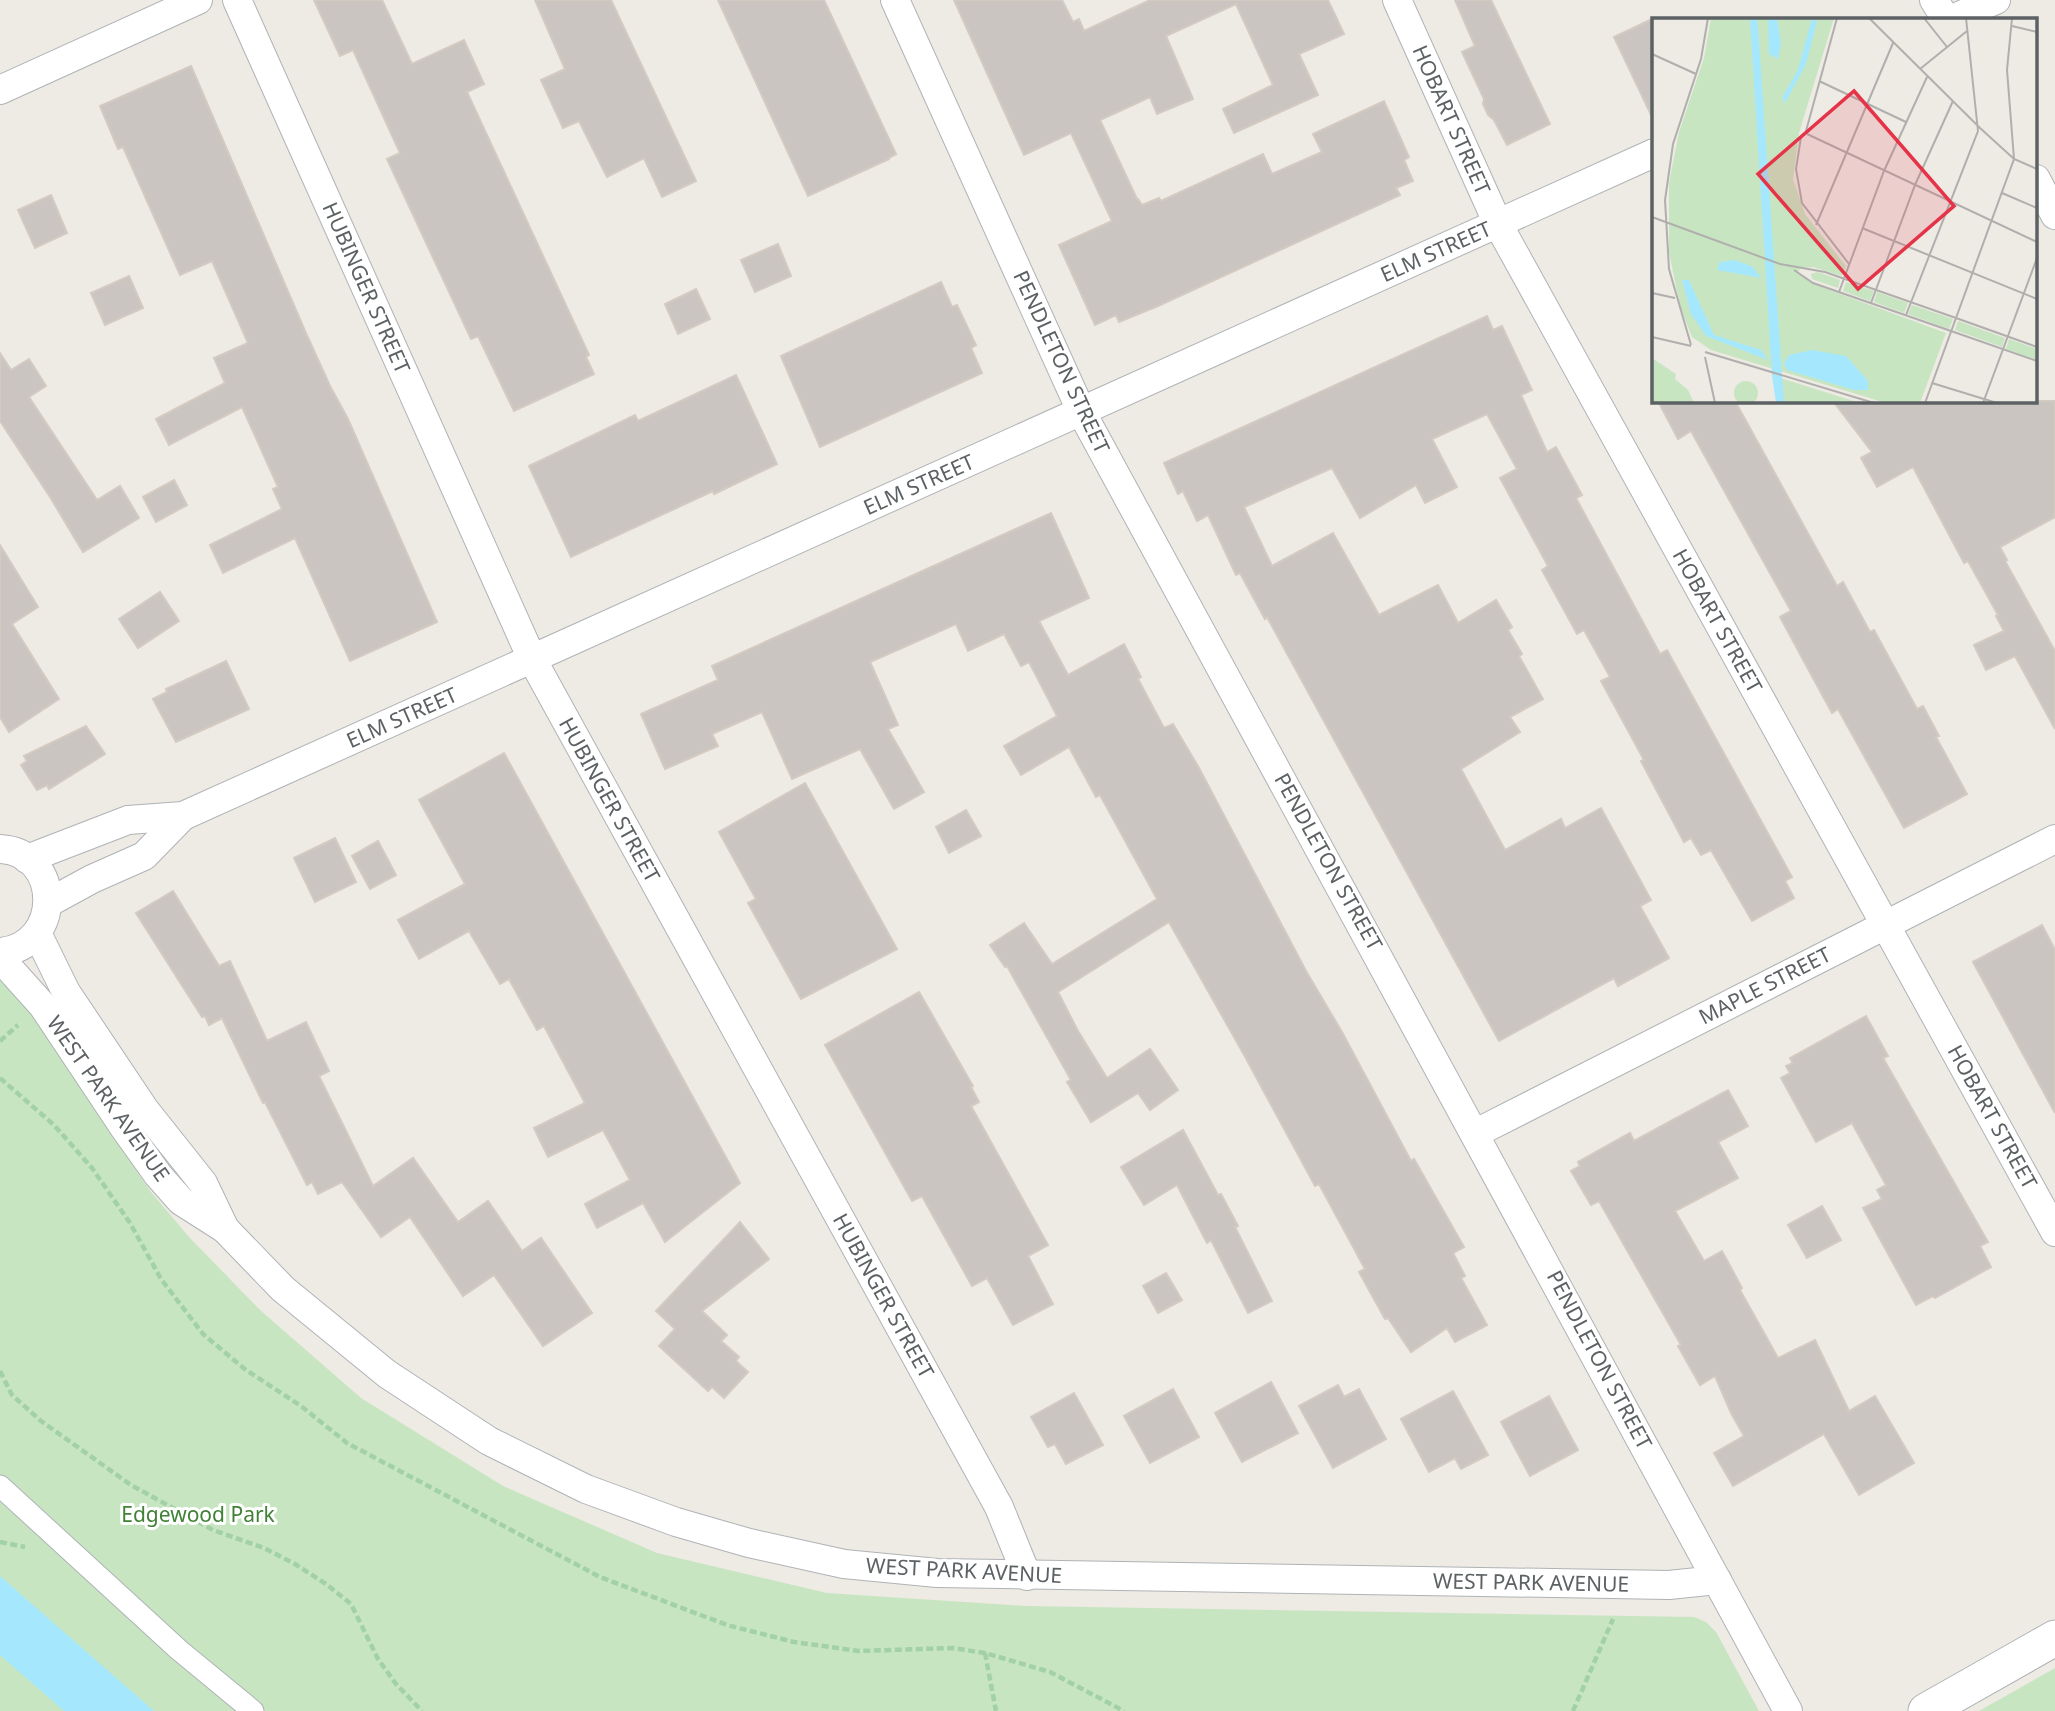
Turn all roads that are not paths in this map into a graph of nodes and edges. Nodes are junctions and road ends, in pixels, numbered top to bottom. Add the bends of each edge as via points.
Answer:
1 (198, 0) edge
2 (237, 0) edge
3 (895, 0) edge
4 (1396, 0) edge
5 (1934, 0) edge
6 (1996, 0) edge
7 (1945, 18) edge
8 (1954, 18) edge
9 (0, 90) edge
10 (1652, 154) edge
11 (2038, 183) edge
12 (2055, 215) edge
13 (1498, 224) junction
14 (1082, 413) junction
15 (532, 659) junction
16 (183, 816) junction
17 (2055, 839) edge
18 (0, 849) edge
19 (27, 859) junction
20 (48, 904) junction
21 (1886, 925) junction
22 (37, 933) junction
23 (0, 952) edge
24 (0, 958) edge
25 (1476, 1133) junction
26 (225, 1230) junction
27 (2055, 1233) edge
28 (0, 1486) edge
29 (1027, 1576) junction
30 (1717, 1580) junction
31 (2055, 1638) edge
32 (253, 1711) edge
33 (1788, 1711) edge
34 (1926, 1711) edge

1 - 9 street
2 - 15 street, HUBINGER STREET
3 - 14 street, PENDLETON STREET
4 - 13 street, HOBART STREET
5 - 7 street
6 - 8 street
10 - 13 street, ELM STREET
11 - 12 street
13 - 14 street, ELM STREET
13 - 21 street, HOBART STREET
14 - 15 street, ELM STREET
14 - 25 street, PENDLETON STREET
15 - 16 street, ELM STREET
15 - 29 street, HUBINGER STREET via 1005,1518
16 - 19 street, ELM STREET via 128,820
16 - 20 street, ELM STREET via 144,856
17 - 21 street, MAPLE STREET
18 - 19 street
19 - 20 street via 45,880
20 - 22 street
21 - 25 street, MAPLE STREET
21 - 27 street, HOBART STREET
22 - 23 street via 17,949
22 - 26 street, WEST PARK AVENUE via 66,992 145,1110 204,1183
24 - 26 street, WEST PARK AVENUE via 43,1006 158,1175 181,1201
25 - 30 street, PENDLETON STREET
26 - 29 street, WEST PARK AVENUE via 283,1289 387,1374 489,1441 586,1489 676,1522 844,1564
28 - 32 street via 179,1650
29 - 30 street, WEST PARK AVENUE via 1669,1585
30 - 33 street, PENDLETON STREET
31 - 34 street

